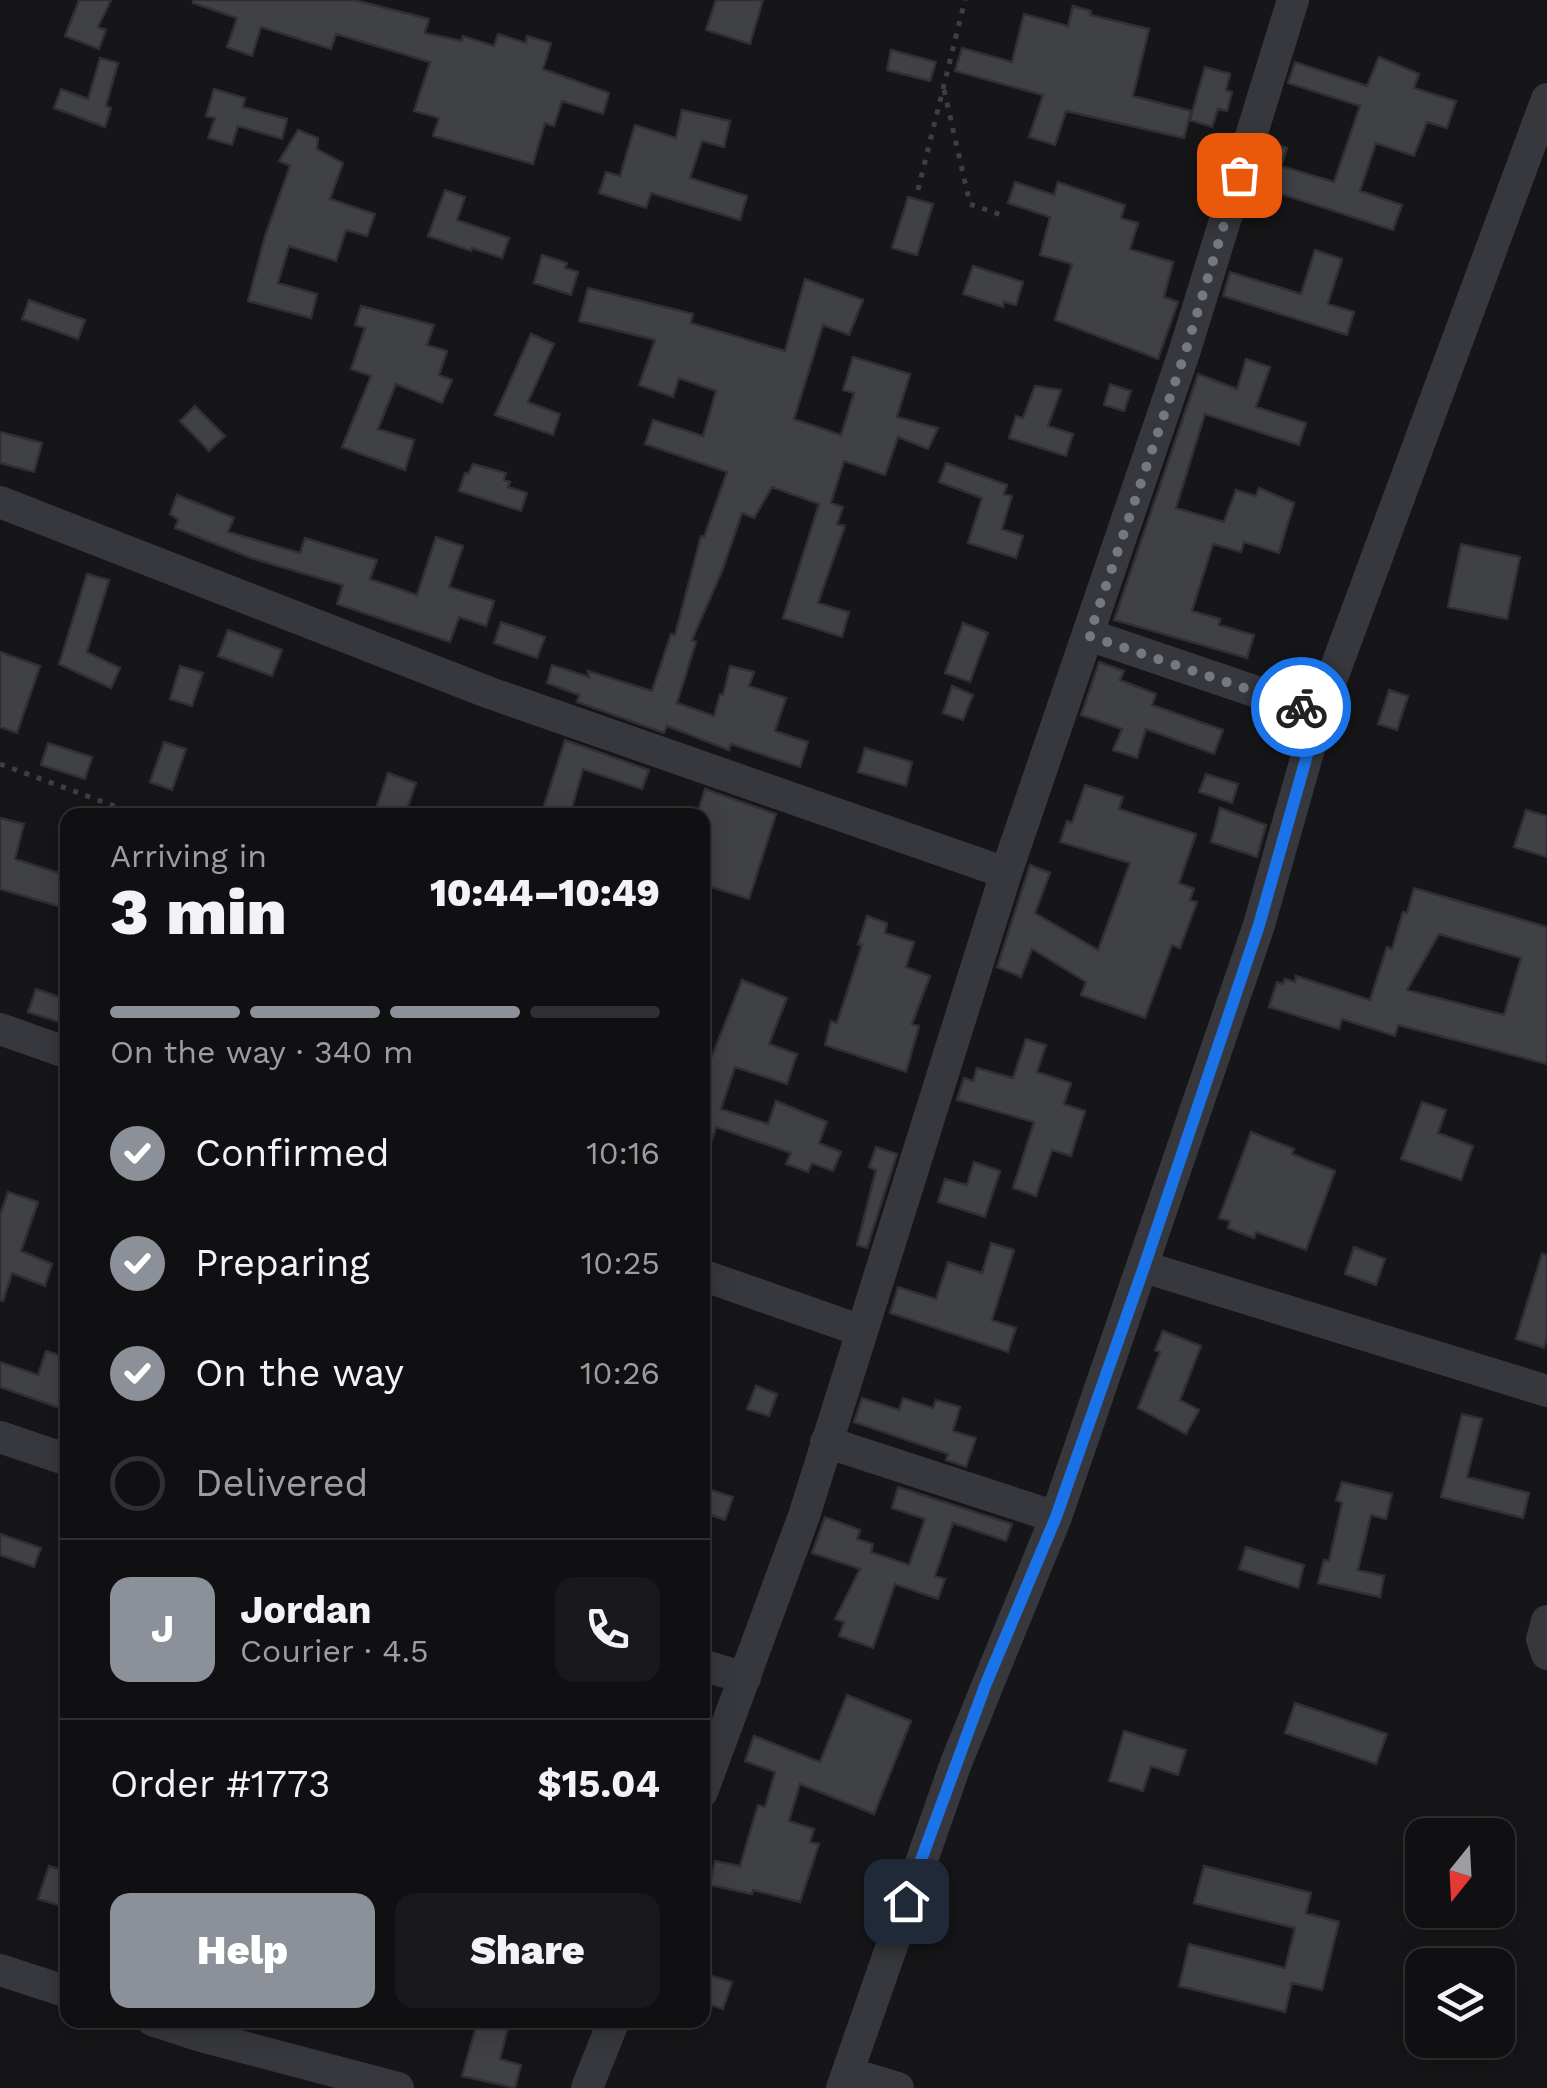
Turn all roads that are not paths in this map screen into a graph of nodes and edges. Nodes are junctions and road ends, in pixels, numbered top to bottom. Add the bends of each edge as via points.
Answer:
1 (1293, 0) edge
2 (1547, 99) edge
3 (0, 502) edge
4 (1089, 636) junction
5 (1319, 713) junction
6 (1006, 873) junction
7 (0, 1030) edge
8 (60, 1050) edge
9 (1144, 1267) junction
10 (710, 1279) edge
11 (862, 1331) junction
12 (1547, 1391) edge
13 (0, 1437) edge
14 (826, 1442) junction
15 (60, 1457) edge
16 (1056, 1517) junction
17 (1547, 1620) edge
18 (1547, 1654) edge
19 (710, 1667) edge
20 (746, 1678) junction
21 (710, 1771) edge
22 (0, 1970) edge
23 (60, 1989) edge
24 (176, 2028) edge
25 (611, 2028) edge
26 (845, 2080) edge
27 (398, 2088) edge
28 (587, 2088) edge
29 (898, 2088) edge

1 - 4 street via 1186,350
2 - 5 street
3 - 6 street via 490,693
4 - 5 street
4 - 6 street
5 - 9 street via 1259,925
6 - 11 street
7 - 8 street
9 - 12 street
9 - 16 street
10 - 11 street
11 - 14 street
13 - 15 street
14 - 16 street
14 - 20 street
16 - 26 street via 973,1716
17 - 18 street
19 - 20 street
20 - 21 street
22 - 23 street
24 - 27 street
25 - 28 street
26 - 29 street

